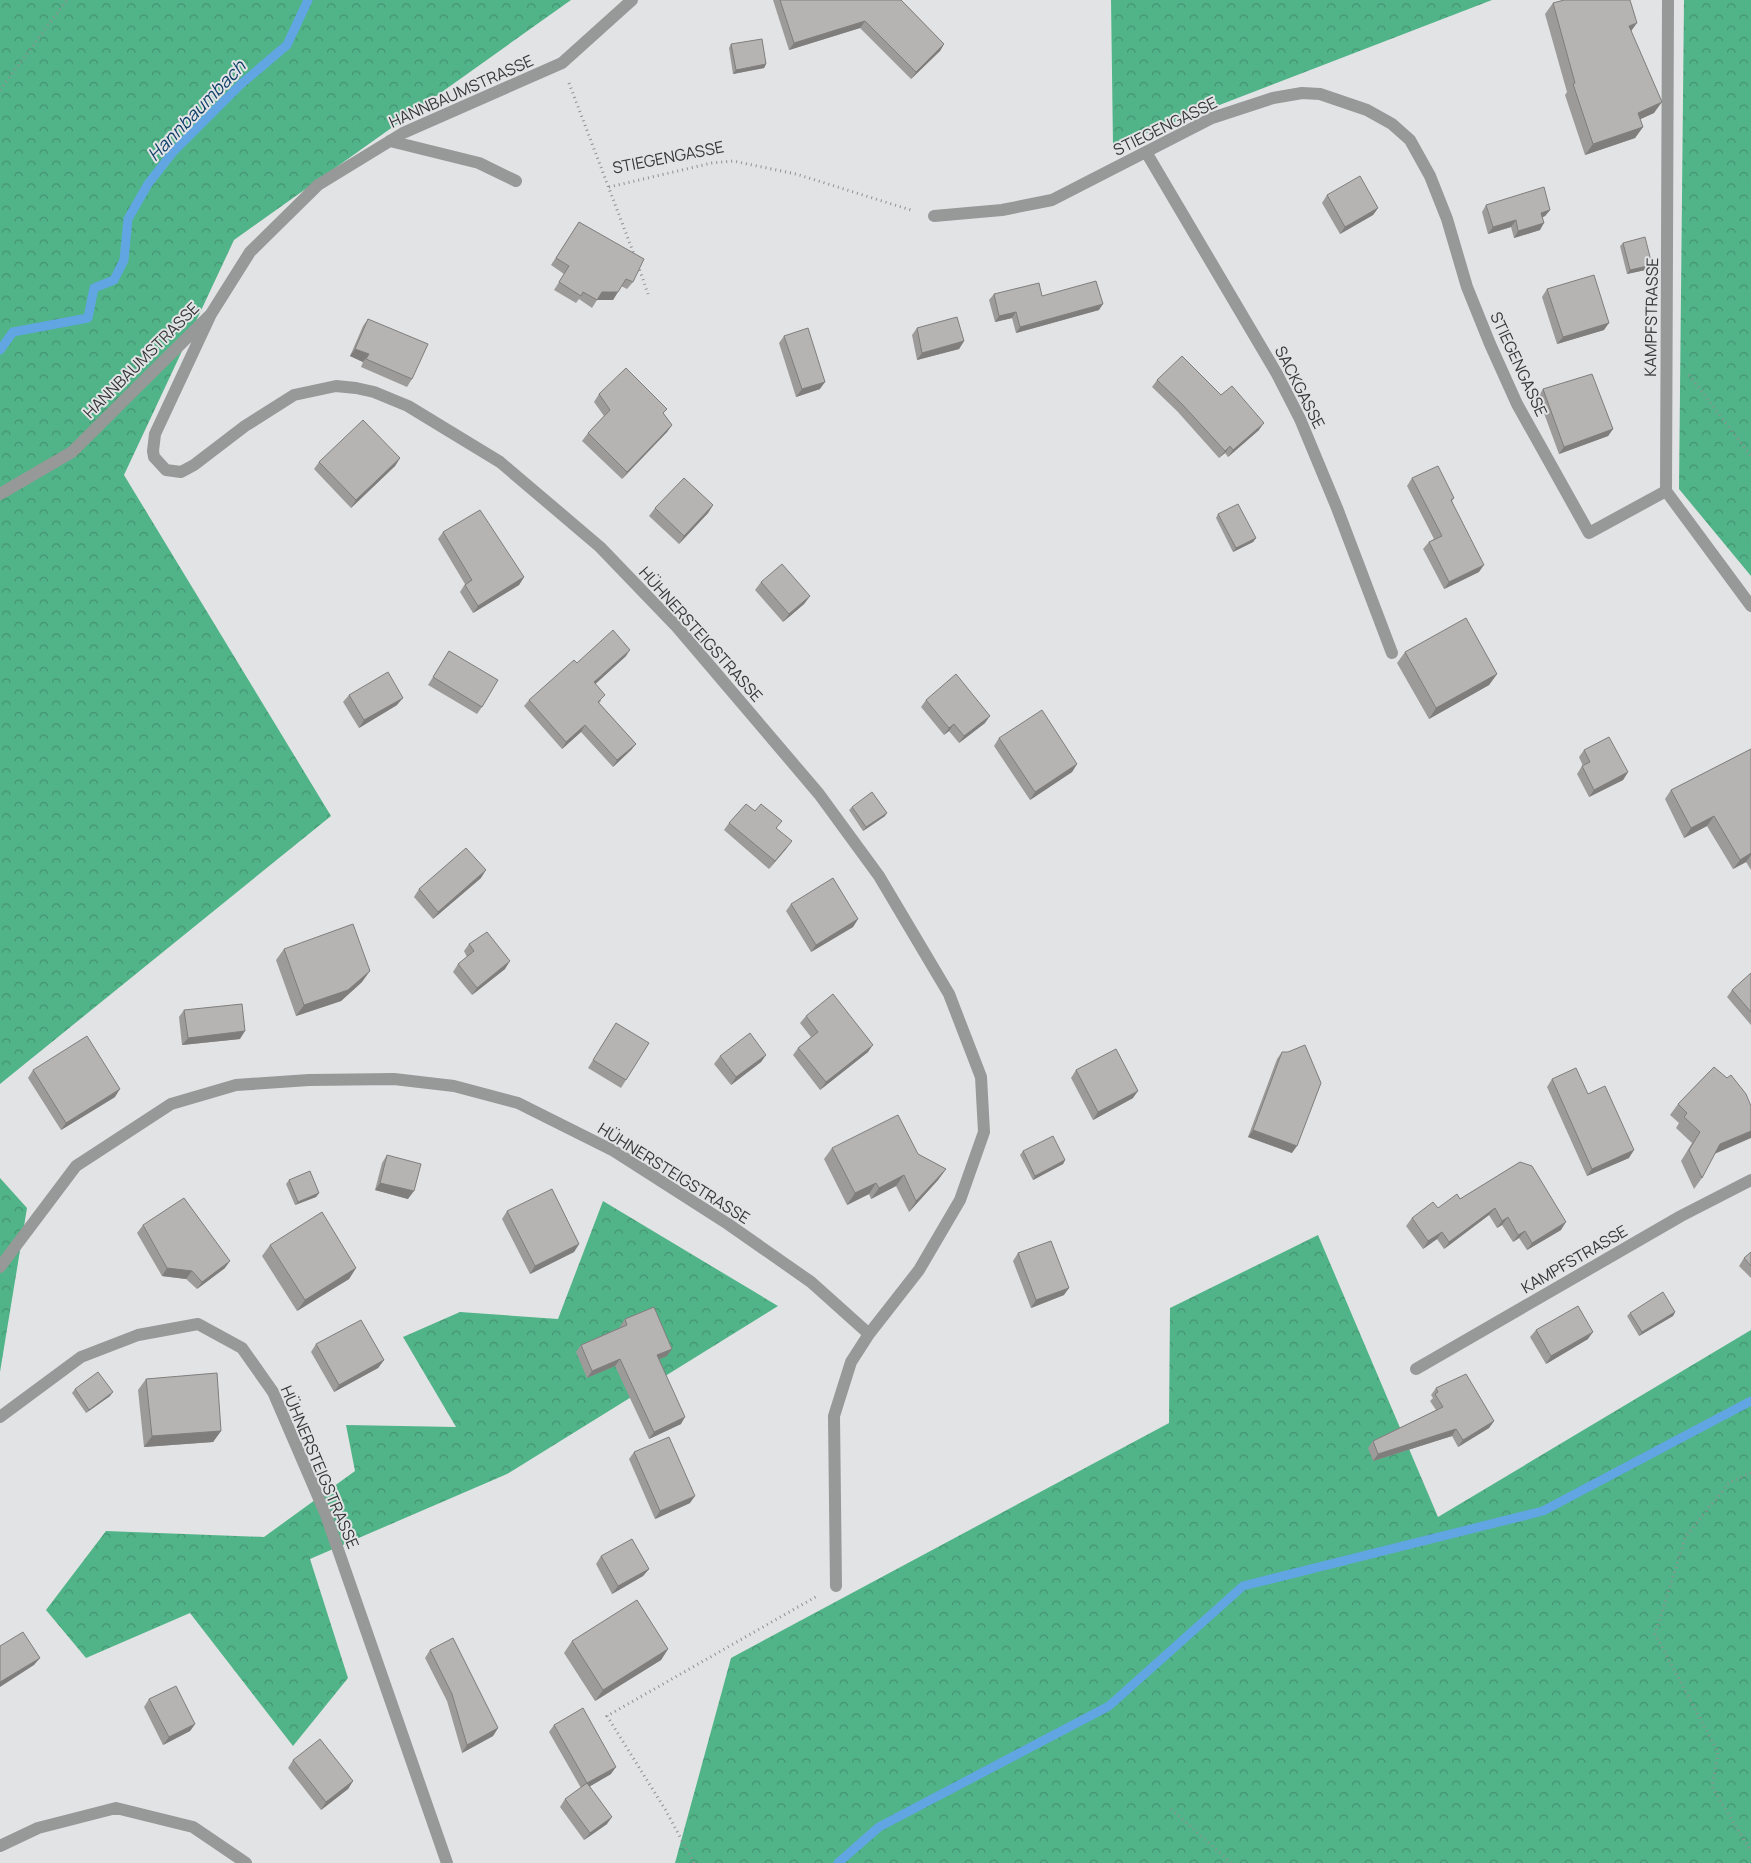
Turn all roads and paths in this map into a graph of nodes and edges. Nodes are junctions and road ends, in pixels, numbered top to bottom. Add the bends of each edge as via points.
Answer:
1 (67, 0) edge
2 (632, 0) edge
3 (1668, 0) edge
4 (562, 63) junction
5 (0, 90) edge
6 (390, 141) junction
7 (1146, 152) junction
8 (516, 181) dead end
9 (609, 187) junction
10 (934, 216) joint
11 (648, 294) dead end
12 (211, 314) junction
13 (1666, 346) junction
14 (1751, 456) edge
15 (1666, 491) junction
16 (0, 494) edge
17 (1751, 606) edge
18 (1392, 652) dead end
19 (1751, 1180) edge
20 (0, 1267) edge
21 (869, 1334) junction
22 (1416, 1369) dead end
23 (0, 1417) edge
24 (1751, 1473) edge
25 (836, 1586) joint
26 (1171, 1809) dead end
27 (0, 1846) edge
28 (1751, 1850) edge
29 (246, 1863) edge
30 (447, 1863) edge
31 (694, 1863) edge
32 (1231, 1863) edge

1 - 5 path
2 - 4 street, HANNBAUMSTRASSE
3 - 13 street, KAMPFSTRASSE
4 - 6 street, HANNBAUMSTRASSE
4 - 9 path, STIEGENGASSE
6 - 8 street via 479,162
6 - 12 street, HANNBAUMSTRASSE via 318,185 250,252
7 - 10 street, STIEGENGASSE via 1052,200 1002,210
7 - 15 street, STIEGENGASSE via 1212,118 1273,98 1302,93 1336,98 1392,124 1410,140 1430,176 1447,219 1467,287 1509,387 1589,533
7 - 18 street, SACKGASSE via 1278,374 1337,508
9 - 10 path, STIEGENGASSE via 733,161 796,174
9 - 11 path
12 - 16 street, HANNBAUMSTRASSE via 72,452
12 - 21 street, HÜHNERSTEIGSTRASSE via 155,434 152,451 160,465 174,472 187,470 245,426 294,395 316,389 356,388 408,406 500,462 600,547 690,642 818,794 879,876 956,1010 981,1077 984,1132 960,1200 919,1270
13 - 14 path
13 - 15 street, KAMPFSTRASSE
15 - 17 street
19 - 22 street, KAMPFSTRASSE via 1681,1216
20 - 21 street, HÜHNERSTEIGSTRASSE via 76,1166 171,1104 236,1085 394,1079 454,1086 518,1103 614,1151 804,1276
21 - 25 street, HÜHNERSTEIGSTRASSE via 851,1362 834,1416
23 - 30 street, HÜHNERSTEIGSTRASSE via 81,1357 138,1335 198,1324 242,1348 273,1392 326,1515
24 - 28 path via 1730,1482 1686,1536 1654,1634 1718,1752 1712,1787
25 - 31 path via 607,1716 665,1809
26 - 32 path
27 - 29 street via 38,1828 116,1808 193,1827

